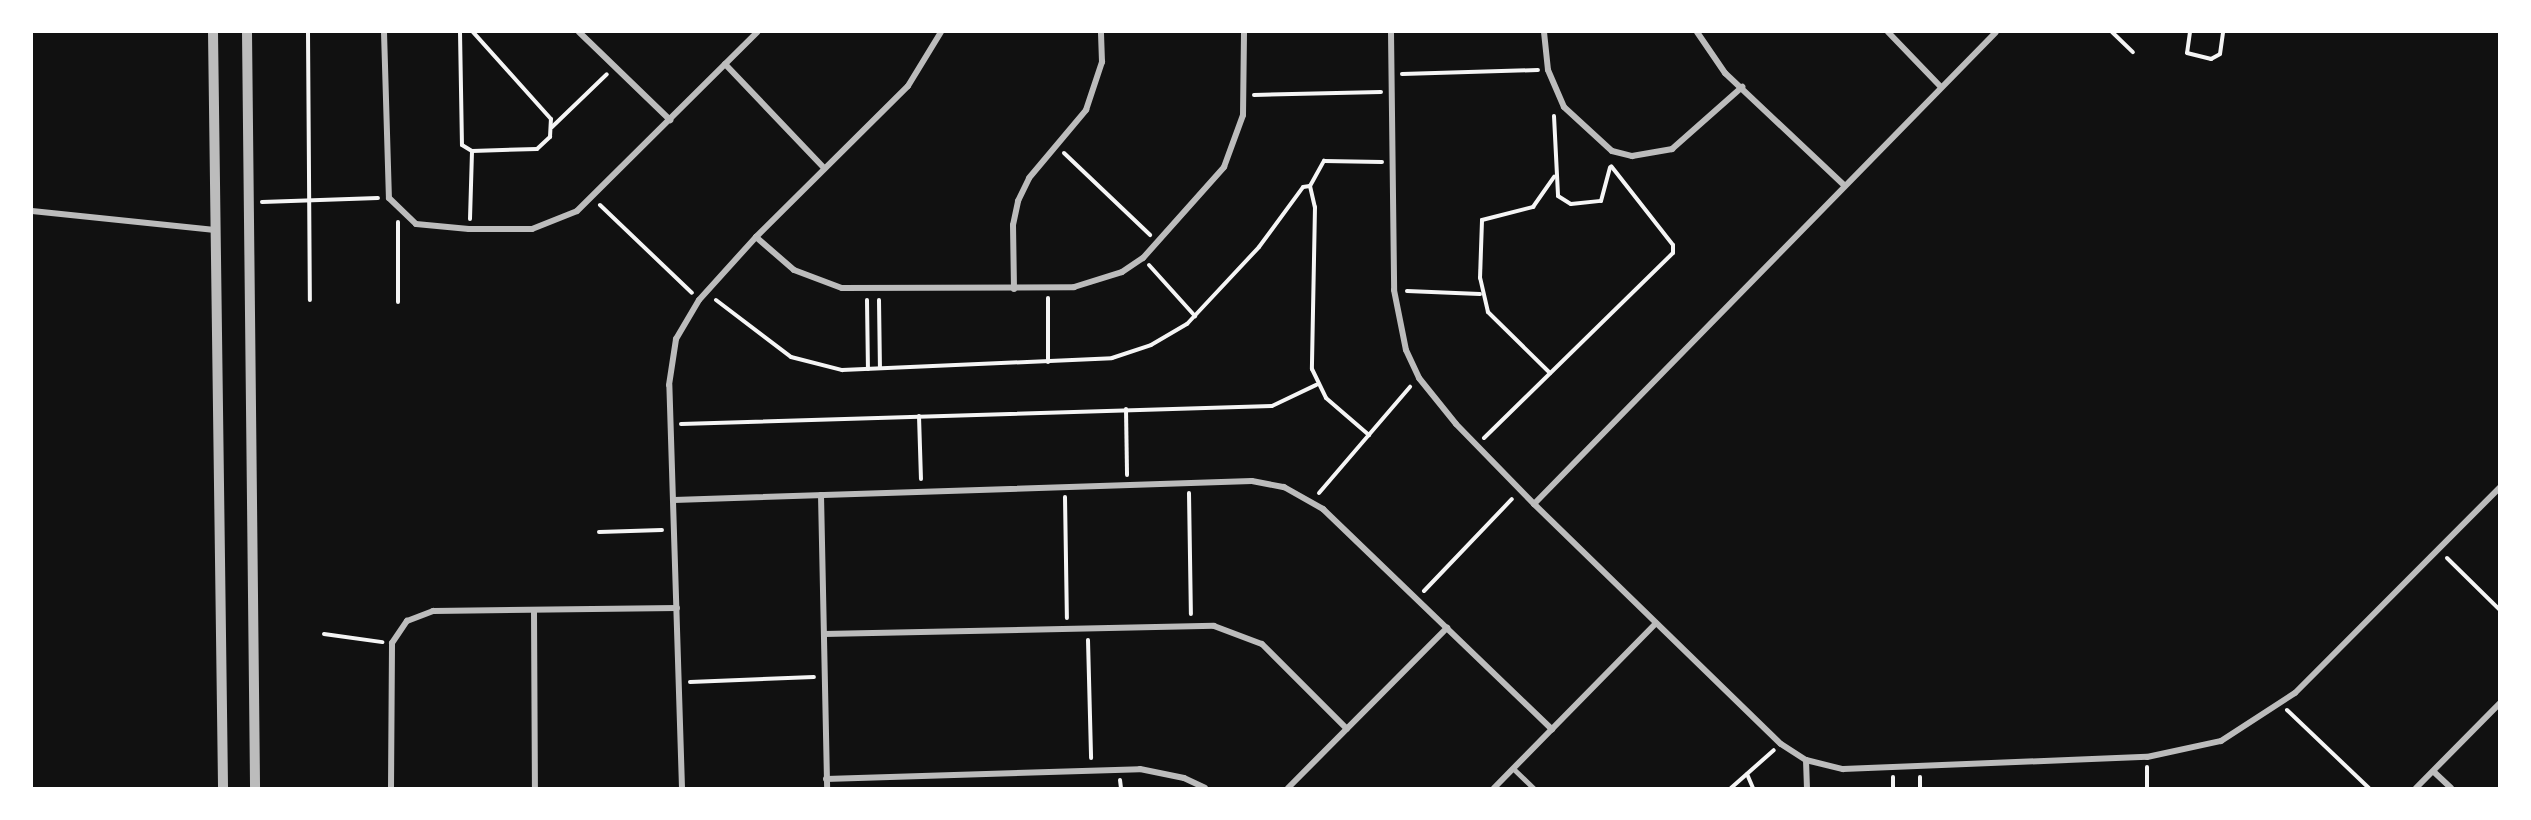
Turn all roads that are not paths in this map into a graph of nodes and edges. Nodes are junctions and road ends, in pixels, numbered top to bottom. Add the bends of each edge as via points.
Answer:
1 (213, 32) edge
2 (247, 32) edge
3 (384, 32) edge
4 (579, 32) edge
5 (757, 32) edge
6 (941, 32) edge
7 (1101, 32) edge
8 (1244, 32) edge
9 (1391, 32) edge
10 (1544, 32) edge
11 (1697, 32) edge
12 (1888, 32) edge
13 (1996, 32) edge
14 (725, 64) junction
15 (1742, 87) junction
16 (1941, 87) junction
17 (670, 120) junction
18 (824, 168) junction
19 (1844, 185) junction
20 (32, 211) edge
21 (215, 230) junction
22 (756, 237) junction
23 (1014, 289) junction
24 (2499, 487) edge
25 (821, 495) junction
26 (674, 500) junction
27 (1534, 504) junction
28 (677, 608) junction
29 (534, 611) junction
30 (1656, 623) junction
31 (1447, 628) junction
32 (824, 634) junction
33 (2499, 703) edge
34 (1347, 729) junction
35 (1552, 729) junction
36 (1806, 760) junction
37 (1514, 769) junction
38 (2433, 772) junction
39 (826, 778) junction
40 (223, 789) edge
41 (255, 789) edge
42 (391, 789) edge
43 (535, 789) edge
44 (682, 789) edge
45 (827, 789) edge
46 (1205, 789) edge
47 (1288, 789) edge
48 (1494, 789) edge
49 (1534, 789) edge
50 (1807, 789) edge
51 (2416, 789) edge
52 (2451, 789) edge

1 - 21 street
2 - 41 street
3 - 17 street via 389,198 398,210 422,226 540,227 592,198
4 - 17 street
5 - 14 street
6 - 18 street via 908,86
7 - 23 street via 1096,87 1057,146 1029,178 1018,201 1013,225
8 - 23 street via 1244,95 1236,142 1224,167 1158,242 1143,258 1098,282
9 - 27 street via 1394,290 1406,350 1419,378
10 - 15 street via 1554,88 1577,124 1612,151 1652,155 1672,149
11 - 15 street via 1712,57
12 - 16 street
13 - 16 street
14 - 17 street
14 - 18 street
15 - 19 street
16 - 19 street
18 - 22 street
19 - 27 street
20 - 21 street
21 - 40 street
22 - 23 street via 780,261 817,282 867,290
22 - 26 street via 706,291 676,339 671,424
24 - 36 street via 2282,705 2221,741 2147,757 1843,769
25 - 26 street
25 - 31 street via 1268,483 1312,501
25 - 32 street
26 - 28 street
27 - 30 street
28 - 29 street
28 - 44 street
29 - 42 street via 432,611 407,621 392,643
29 - 43 street
30 - 35 street
30 - 36 street via 1781,744
31 - 34 street
31 - 35 street
32 - 34 street via 1191,625 1239,632 1262,644
32 - 39 street
33 - 38 street
34 - 47 street
35 - 37 street
36 - 50 street
37 - 48 street
37 - 49 lane
38 - 51 street
38 - 52 street
39 - 45 street
39 - 46 street via 1162,771

